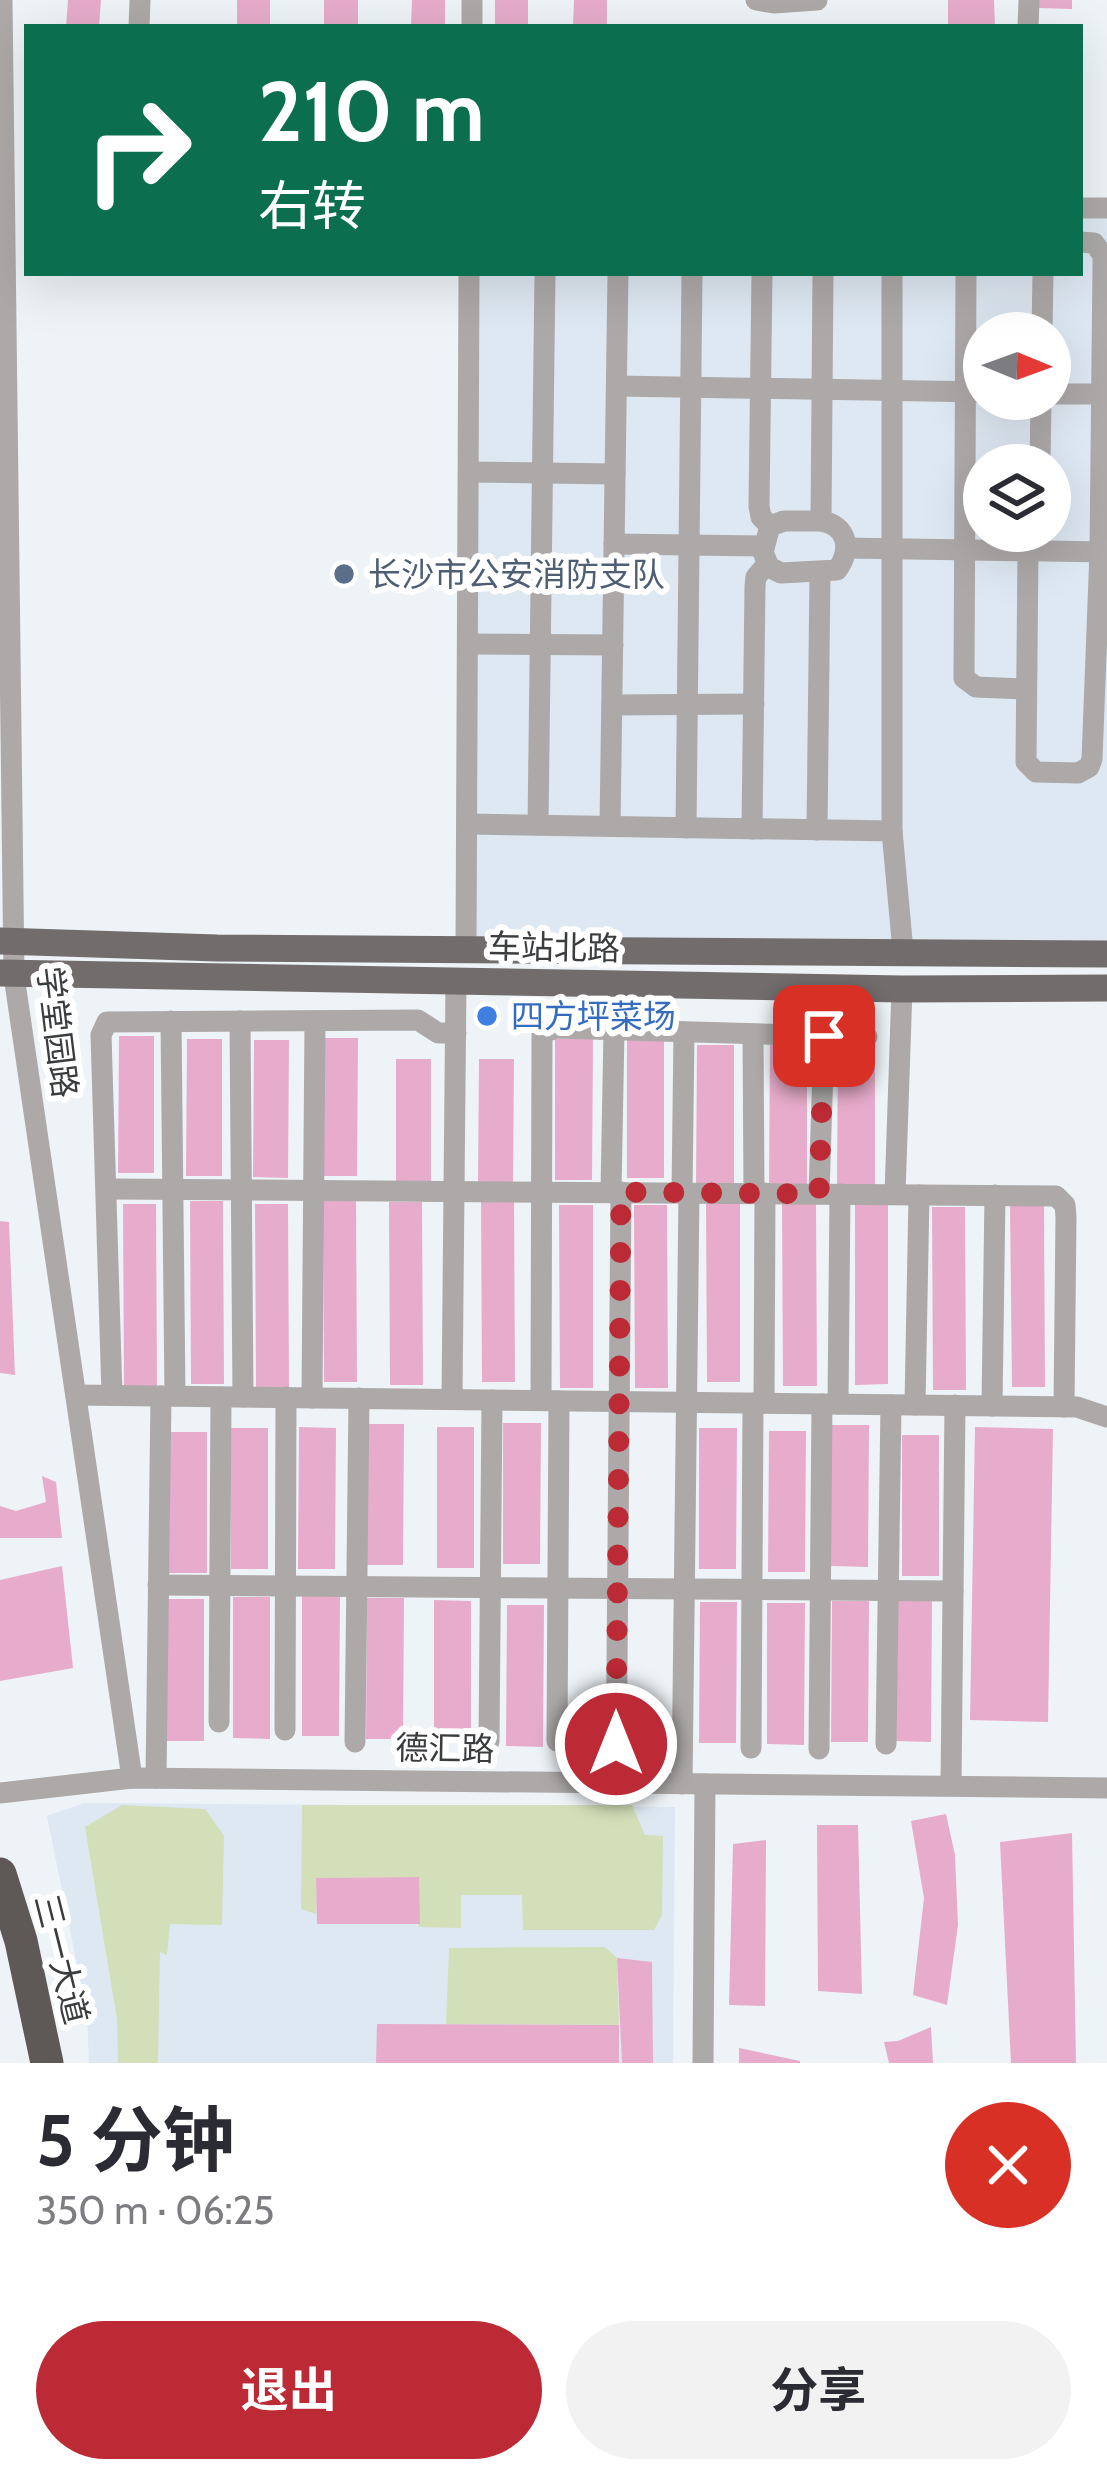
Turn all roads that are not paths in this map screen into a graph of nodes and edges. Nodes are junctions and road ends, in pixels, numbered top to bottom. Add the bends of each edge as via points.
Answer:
1 (2, 0) edge
2 (756, 0) edge
3 (817, 0) edge
4 (11, 187) edge
5 (1083, 242) edge
6 (470, 276) edge
7 (544, 276) edge
8 (618, 276) edge
9 (692, 276) edge
10 (762, 276) edge
11 (824, 276) edge
12 (892, 276) edge
13 (966, 276) edge
14 (1043, 276) edge
15 (969, 312) edge
16 (1042, 312) edge
17 (617, 386) junction
18 (690, 387) junction
19 (760, 388) junction
20 (822, 390) junction
21 (892, 391) junction
22 (963, 392) edge
23 (1071, 394) edge
24 (1102, 394) junction
25 (469, 472) junction
26 (542, 473) junction
27 (615, 474) junction
28 (820, 521) junction
29 (614, 544) junction
30 (687, 545) junction
31 (766, 545) junction
32 (846, 548) junction
33 (1071, 548) edge
34 (891, 549) junction
35 (963, 550) edge
36 (964, 552) edge
37 (1035, 552) edge
38 (1104, 552) edge
39 (820, 573) junction
40 (468, 644) junction
41 (539, 645) junction
42 (613, 645) junction
43 (1026, 689) junction
44 (687, 704) junction
45 (754, 704) junction
46 (612, 705) junction
47 (467, 824) junction
48 (538, 825) junction
49 (610, 826) junction
50 (686, 828) junction
51 (752, 829) junction
52 (817, 830) junction
53 (892, 831) junction
54 (7, 942) edge
55 (466, 950) junction
56 (903, 951) junction
57 (1107, 953) edge
58 (7, 974) edge
59 (456, 981) junction
60 (1107, 988) edge
61 (902, 989) junction
62 (171, 1021) junction
63 (240, 1021) junction
64 (315, 1021) junction
65 (614, 1030) junction
66 (684, 1031) junction
67 (456, 1034) junction
68 (753, 1034) junction
69 (824, 1036) junction
70 (867, 1036) dead end
71 (113, 1189) dead end
72 (173, 1189) junction
73 (242, 1190) junction
74 (314, 1190) junction
75 (454, 1191) junction
76 (541, 1192) junction
77 (616, 1192) junction
78 (685, 1193) junction
79 (759, 1193) junction
80 (829, 1194) junction
81 (895, 1194) junction
82 (919, 1195) junction
83 (994, 1195) junction
84 (76, 1395) junction
85 (112, 1395) junction
86 (168, 1396) junction
87 (232, 1397) junction
88 (286, 1397) junction
89 (312, 1398) junction
90 (359, 1398) junction
91 (452, 1400) junction
92 (492, 1400) junction
93 (550, 1401) junction
94 (619, 1401) junction
95 (688, 1402) junction
96 (759, 1403) junction
97 (830, 1404) junction
98 (891, 1405) junction
99 (915, 1405) junction
100 (955, 1405) junction
101 (992, 1406) junction
102 (1064, 1407) junction
103 (1107, 1417) edge
104 (158, 1585) junction
105 (220, 1585) junction
106 (285, 1586) junction
107 (357, 1586) junction
108 (490, 1587) junction
109 (558, 1588) junction
110 (617, 1588) junction
111 (685, 1589) junction
112 (753, 1590) junction
113 (818, 1591) junction
114 (888, 1591) junction
115 (953, 1591) junction
116 (219, 1722) dead end
117 (285, 1730) dead end
118 (557, 1741) dead end
119 (355, 1742) dead end
120 (489, 1742) dead end
121 (886, 1744) dead end
122 (751, 1748) dead end
123 (819, 1749) dead end
124 (132, 1778) junction
125 (156, 1778) junction
126 (616, 1783) junction
127 (694, 1784) junction
128 (951, 1785) junction
129 (1107, 1788) edge
130 (0, 1793) edge
131 (0, 1874) edge
132 (47, 2063) edge
133 (703, 2063) edge

1 - 4 street, 学堂园路
2 - 3 street
4 - 54 street, 学堂园路
5 - 24 street via 1102,255
6 - 25 street
7 - 26 street
8 - 17 street
9 - 18 street
10 - 19 street
11 - 20 street
12 - 21 street
13 - 15 street
14 - 16 street
17 - 18 street
17 - 27 street
18 - 19 street
18 - 30 street
19 - 20 street
19 - 31 street
20 - 21 street
20 - 28 street
21 - 22 street
21 - 34 street
23 - 24 street
24 - 38 street
25 - 26 street
25 - 40 street
26 - 27 street
26 - 41 street
27 - 29 street
28 - 31 street via 784,521
28 - 32 street via 836,526
29 - 30 street
29 - 42 street
30 - 31 street
30 - 44 street
31 - 39 street via 781,573
31 - 45 street via 755,586
32 - 34 street
32 - 39 street via 837,570
33 - 38 street
34 - 35 street
34 - 53 street
36 - 43 street via 964,678 976,687
37 - 43 street
38 - 43 street via 1089,767 1030,769
39 - 52 street
40 - 41 street
40 - 47 street
41 - 42 street
41 - 48 street
42 - 46 street
44 - 45 street
44 - 46 street
44 - 50 street
45 - 51 street
46 - 49 street
47 - 48 street
47 - 55 street
48 - 49 street
49 - 50 street
50 - 51 street
51 - 52 street
52 - 53 street
53 - 56 street
54 - 55 main road, 车站北路
54 - 58 street, 学堂园路
55 - 56 main road, 车站北路
56 - 57 main road, 车站北路
58 - 59 main road, 车站北路
58 - 84 street, 学堂园路
59 - 61 main road, 车站北路
59 - 67 street
60 - 61 main road, 车站北路
61 - 81 street
62 - 63 street
62 - 72 street
62 - 85 street via 113,1020 100,1035
63 - 64 street
63 - 73 street
64 - 67 street via 418,1021
64 - 74 street
65 - 66 street
65 - 76 street via 542,1033
65 - 77 street
66 - 68 street
66 - 78 street
67 - 75 street
68 - 69 street
68 - 79 street
69 - 70 street
69 - 80 street
71 - 72 street
72 - 73 street
72 - 86 street
73 - 74 street
73 - 87 street
74 - 75 street
74 - 89 street
75 - 76 street
75 - 91 street
76 - 77 street
76 - 93 street
77 - 78 street
77 - 94 street
78 - 79 street
78 - 95 street
79 - 80 street
79 - 96 street
80 - 81 street
80 - 97 street
81 - 82 street
82 - 83 street
82 - 99 street
83 - 101 street
83 - 102 street via 1056,1196 1065,1205
84 - 85 street
84 - 124 street, 学堂园路
85 - 86 street
86 - 87 street
86 - 104 street
87 - 88 street
87 - 105 street
88 - 89 street
88 - 106 street
89 - 90 street
90 - 91 street
90 - 107 street
91 - 92 street
92 - 93 street
92 - 108 street
93 - 94 street
93 - 109 street
94 - 95 street
94 - 110 street
95 - 96 street
95 - 111 street
96 - 97 street
96 - 112 street
97 - 98 street
97 - 113 street
98 - 99 street
98 - 114 street
99 - 100 street
100 - 101 street
100 - 115 street
101 - 102 street
102 - 103 street
104 - 105 street
104 - 125 street
105 - 106 street
105 - 116 street
106 - 107 street
106 - 117 street
107 - 108 street
107 - 119 street
108 - 109 street
108 - 120 street
109 - 110 street
109 - 118 street
110 - 111 street
110 - 126 street
111 - 112 street
111 - 127 street
112 - 113 street
112 - 122 street
113 - 114 street
113 - 123 street
114 - 115 street
114 - 121 street
115 - 128 street
124 - 125 street, 德汇路
124 - 130 street, 德汇路
125 - 126 street, 德汇路
126 - 127 street, 德汇路
127 - 128 street, 德汇路
127 - 133 street
128 - 129 street, 德汇路
131 - 132 highway, 三一大道

